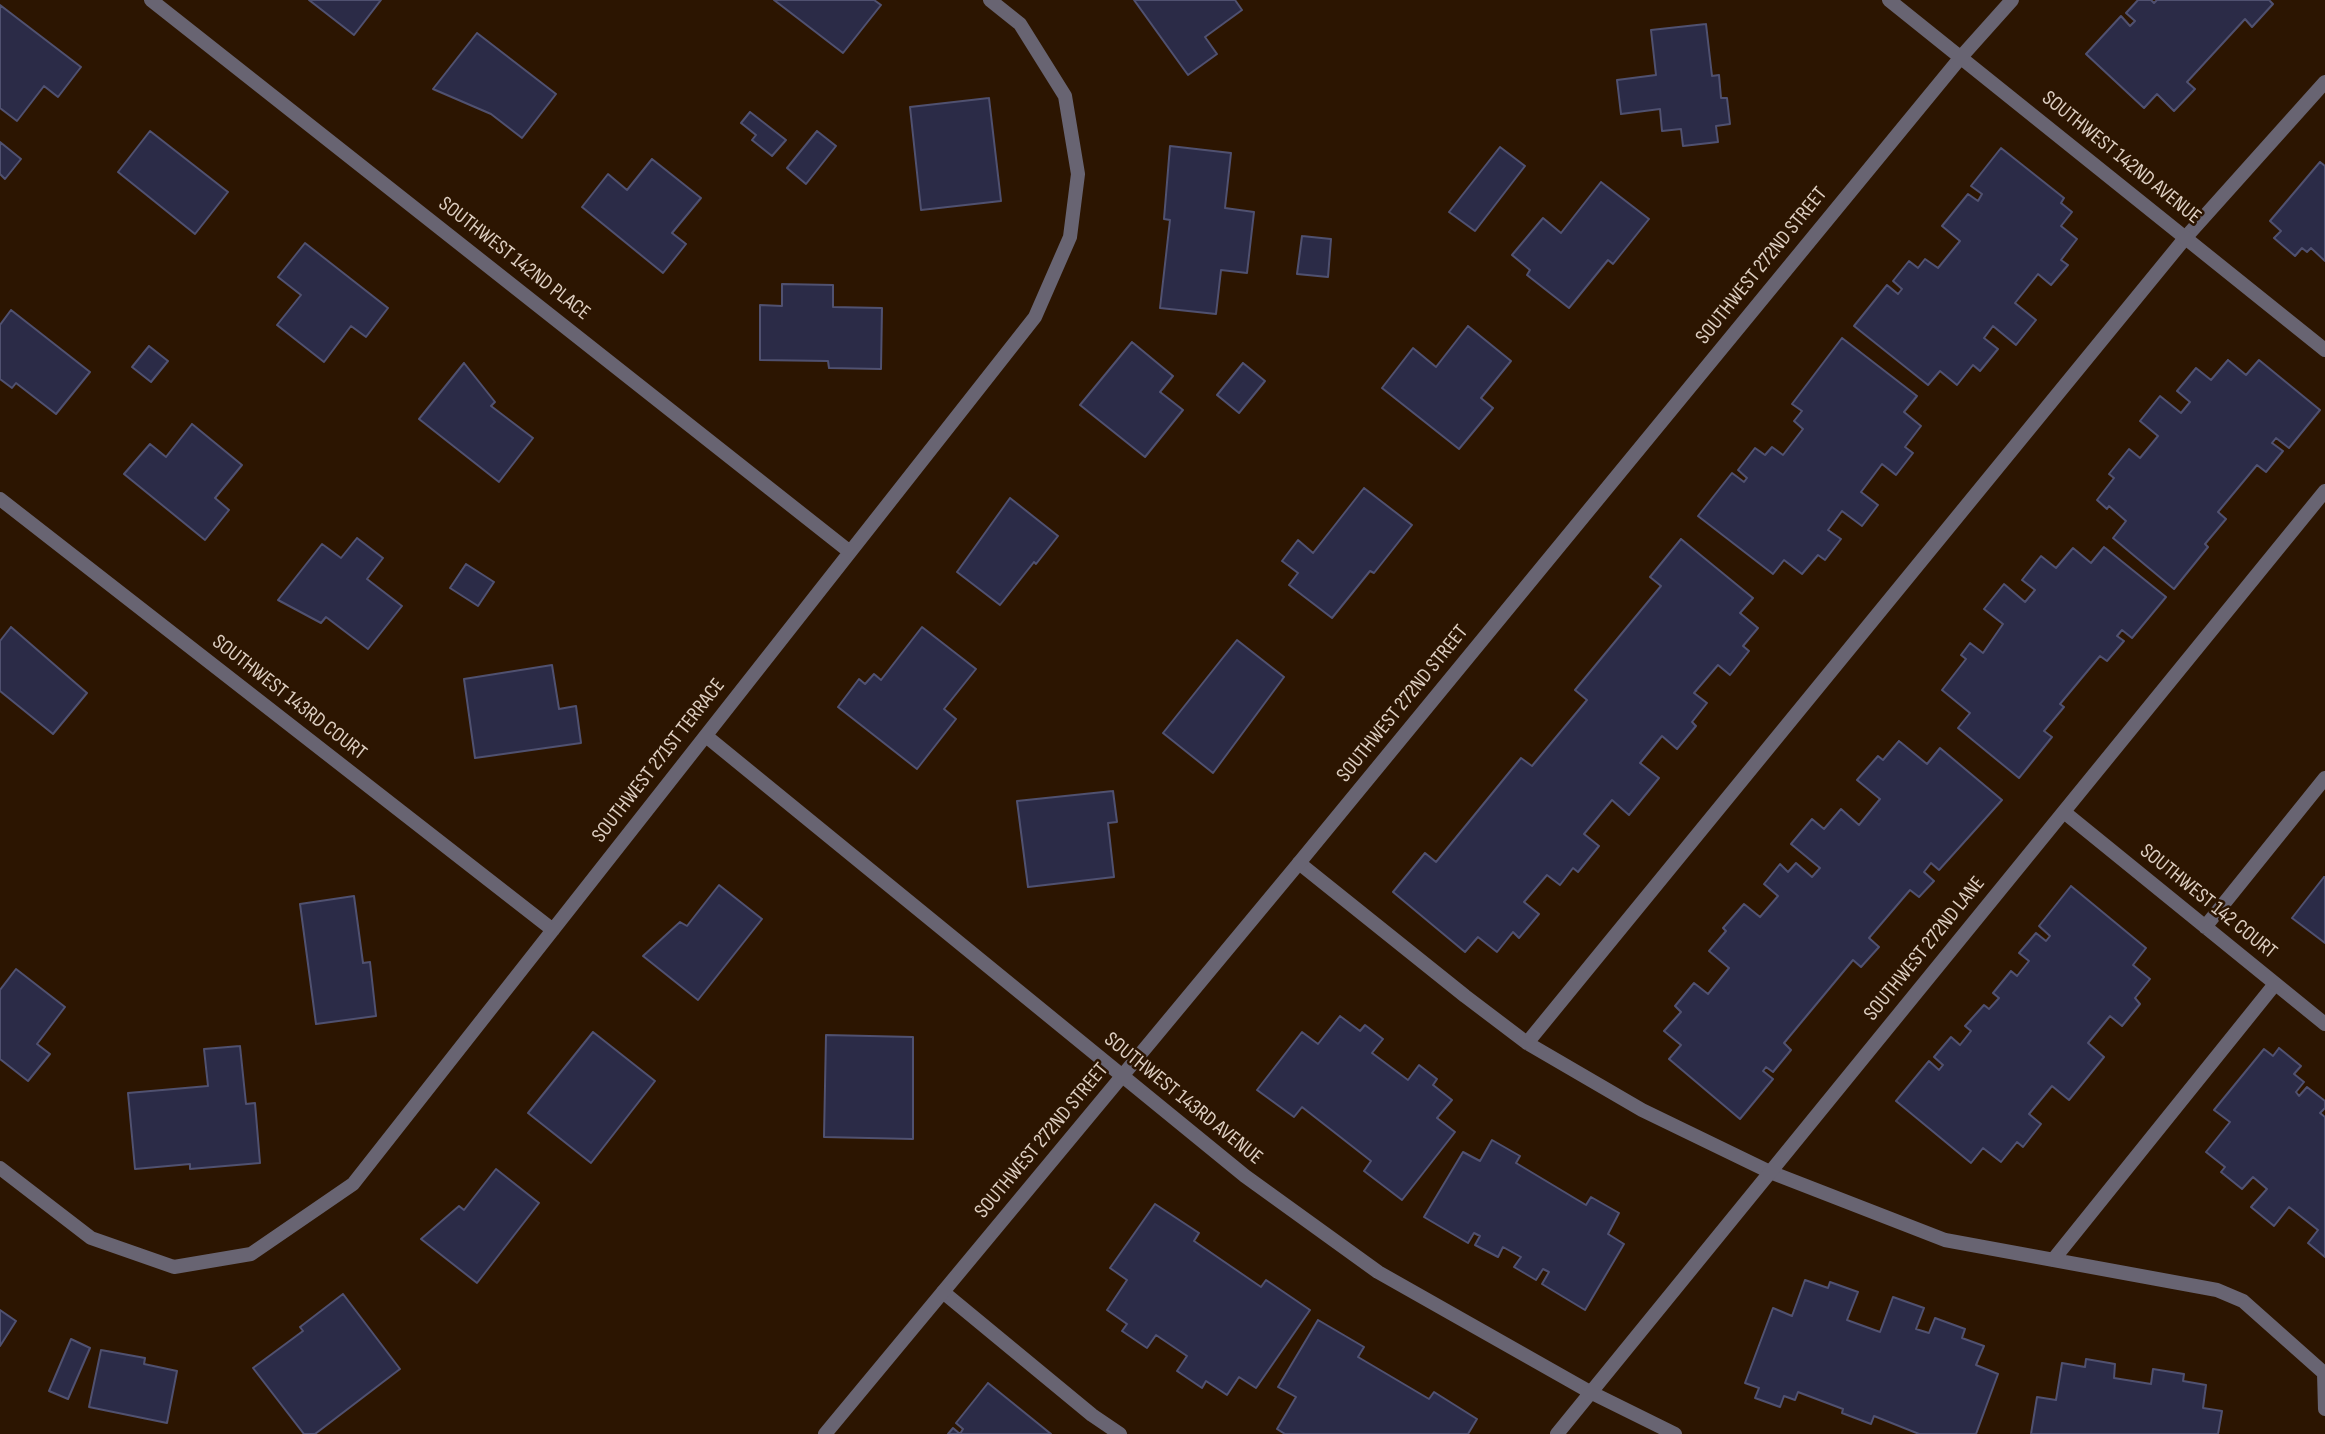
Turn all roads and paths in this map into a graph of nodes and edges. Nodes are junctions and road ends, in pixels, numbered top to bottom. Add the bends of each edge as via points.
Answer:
1 (151, 0) edge
2 (990, 0) edge
3 (1889, 0) edge
4 (2012, 0) edge
5 (1961, 57) junction
6 (2325, 82) edge
7 (2186, 237) junction
8 (2325, 350) edge
9 (2325, 491) edge
10 (0, 499) edge
11 (850, 552) junction
12 (705, 736) junction
13 (2325, 778) edge
14 (2064, 812) junction
15 (1299, 863) junction
16 (2205, 926) junction
17 (553, 930) junction
18 (2276, 984) junction
19 (2325, 1024) edge
20 (1527, 1043) junction
21 (1122, 1077) junction
22 (0, 1168) edge
23 (1770, 1172) junction
24 (2053, 1260) junction
25 (943, 1292) junction
26 (1590, 1392) junction
27 (2325, 1409) edge
28 (825, 1434) edge
29 (1120, 1434) edge
30 (1557, 1434) edge
31 (1675, 1434) edge

1 - 11 street, SOUTHWEST 142ND PLACE
2 - 11 street, SOUTHWEST 271ST TERRACE via 1020,24 1065,96 1077,174 1070,237 1035,317
3 - 5 street, SOUTHWEST 142ND AVENUE
4 - 5 street, SOUTHWEST 272ND STREET
5 - 7 street, SOUTHWEST 142ND AVENUE
5 - 15 street, SOUTHWEST 272ND STREET
6 - 7 street
7 - 8 street, SOUTHWEST 142ND AVENUE
7 - 20 street
9 - 14 street, SOUTHWEST 272ND LANE
10 - 17 street, SOUTHWEST 143RD COURT
11 - 12 street, SOUTHWEST 271ST TERRACE
12 - 17 street, SOUTHWEST 271ST TERRACE
12 - 21 street, SOUTHWEST 143RD AVENUE
13 - 16 street
14 - 16 street, SOUTHWEST 142 COURT
14 - 23 street, SOUTHWEST 272ND LANE
15 - 20 street
15 - 21 street, SOUTHWEST 272ND STREET
16 - 18 street, SOUTHWEST 142 COURT
17 - 22 street, SOUTHWEST 271ST TERRACE via 353,1184 250,1254 174,1267 91,1238
18 - 19 street, SOUTHWEST 142 COURT
18 - 24 street
20 - 23 street via 1642,1110
21 - 25 street, SOUTHWEST 272ND STREET
21 - 26 street, SOUTHWEST 143RD AVENUE via 1245,1176 1378,1272
23 - 24 street via 1945,1240
23 - 26 street, SOUTHWEST 272ND LANE
24 - 27 street via 2217,1290 2243,1301 2323,1373
25 - 28 street, SOUTHWEST 272ND STREET
25 - 29 street
26 - 30 street, SOUTHWEST 272ND LANE
26 - 31 street, SOUTHWEST 143RD AVENUE

